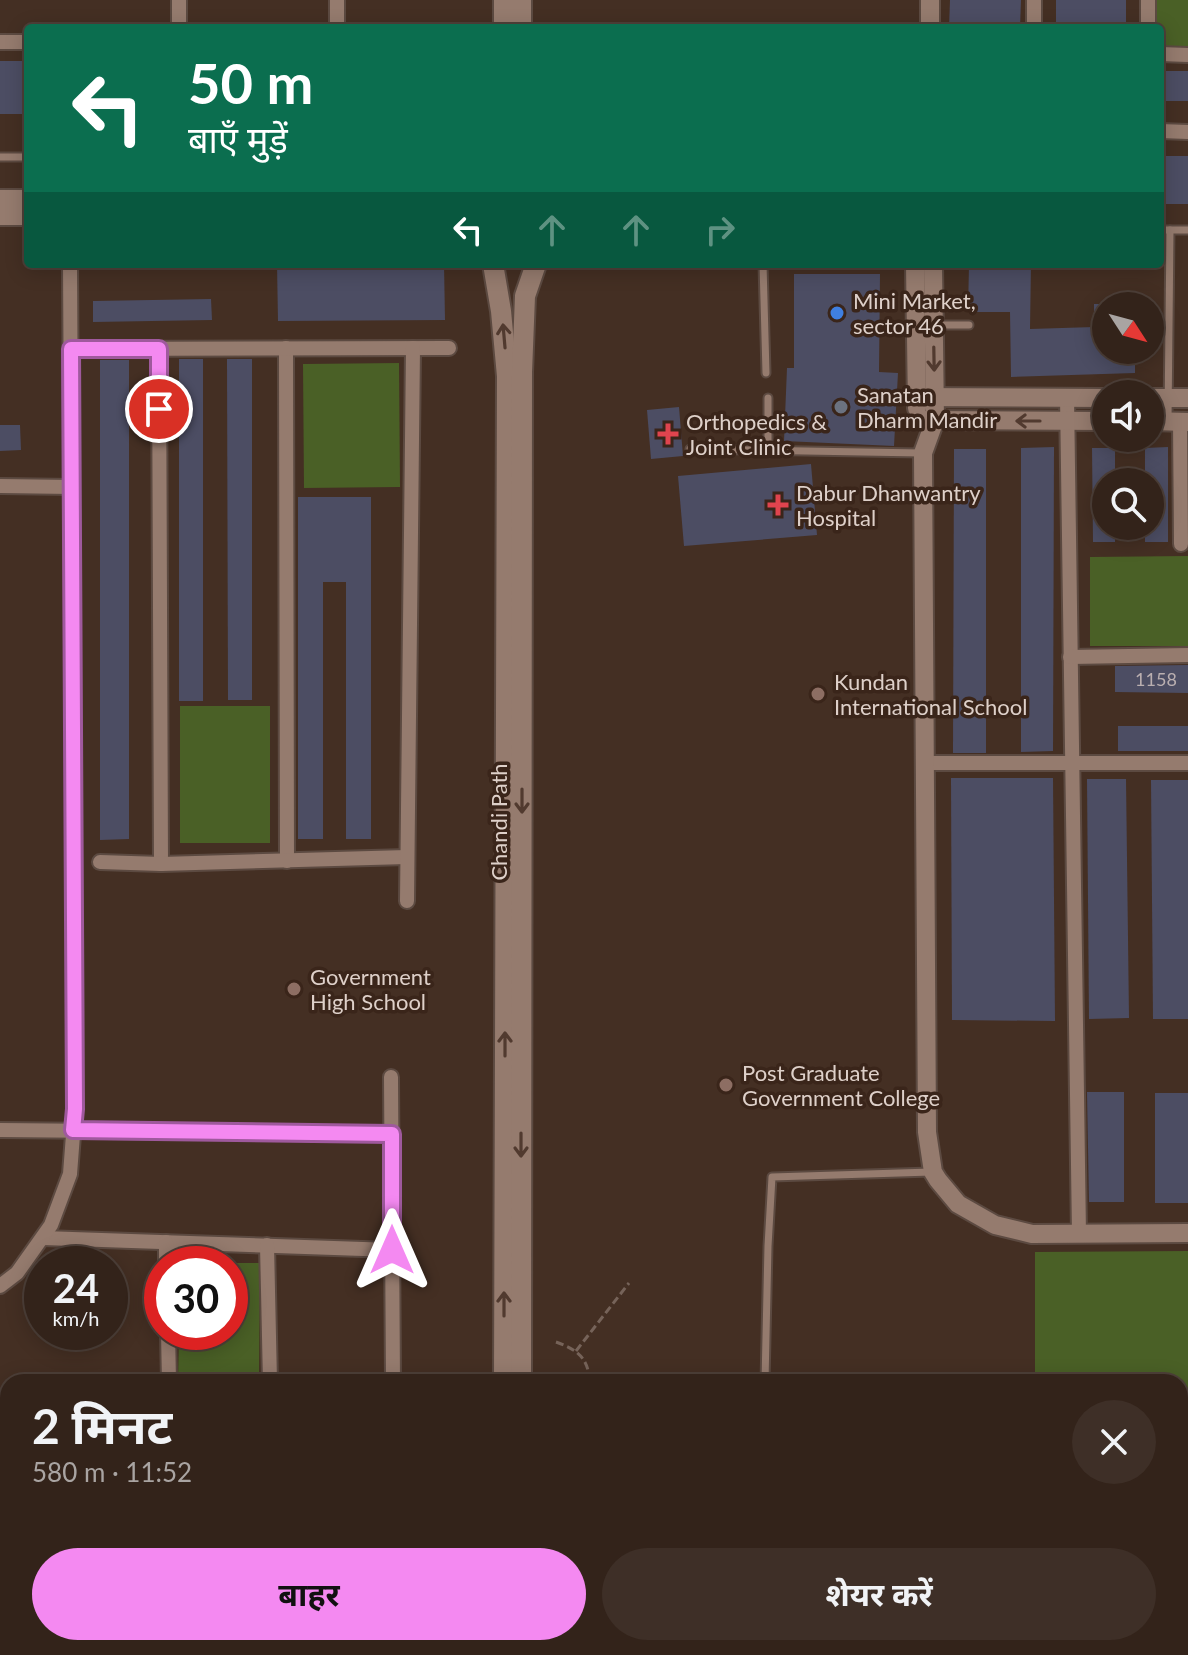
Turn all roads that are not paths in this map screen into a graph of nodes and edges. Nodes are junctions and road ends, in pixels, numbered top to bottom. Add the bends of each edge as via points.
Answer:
1 (179, 0) edge
2 (337, 0) edge
3 (504, 0) edge
4 (521, 0) edge
5 (930, 0) edge
6 (1034, 0) edge
7 (1148, 0) edge
8 (179, 24) edge
9 (337, 24) edge
10 (504, 24) edge
11 (521, 24) edge
12 (930, 24) edge
13 (1034, 24) edge
14 (1148, 24) edge
15 (0, 42) edge
16 (24, 42) edge
17 (1164, 54) edge
18 (1188, 55) edge
19 (1164, 131) edge
20 (1188, 132) edge
21 (0, 157) edge
22 (24, 157) edge
23 (0, 199) edge
24 (24, 199) edge
25 (0, 216) edge
26 (24, 216) edge
27 (1164, 230) edge
28 (1170, 230) junction
29 (1188, 230) edge
30 (70, 268) edge
31 (494, 268) edge
32 (535, 268) edge
33 (763, 268) edge
34 (915, 268) edge
35 (933, 268) edge
36 (934, 325) junction
37 (969, 325) dead end
38 (286, 348) junction
39 (413, 348) junction
40 (449, 348) dead end
41 (71, 349) junction
42 (159, 349) junction
43 (766, 373) dead end
44 (1160, 380) edge
45 (926, 397) junction
46 (1067, 397) junction
47 (768, 398) dead end
48 (1092, 398) edge
49 (1164, 398) edge
50 (1188, 398) edge
51 (926, 420) junction
52 (1067, 421) junction
53 (1092, 421) edge
54 (1171, 422) edge
55 (924, 447) junction
56 (690, 449) dead end
57 (768, 450) junction
58 (0, 486) edge
59 (72, 487) junction
60 (1181, 544) dead end
61 (1188, 655) edge
62 (1070, 657) junction
63 (925, 763) junction
64 (1072, 763) junction
65 (1188, 763) edge
66 (407, 857) junction
67 (287, 861) junction
68 (100, 862) dead end
69 (161, 864) junction
70 (407, 901) dead end
71 (391, 1077) dead end
72 (0, 1130) edge
73 (73, 1130) junction
74 (392, 1134) junction
75 (933, 1172) junction
76 (1188, 1233) edge
77 (1079, 1234) junction
78 (43, 1238) junction
79 (166, 1242) junction
80 (267, 1245) junction
81 (166, 1246) edge
82 (392, 1250) junction
83 (0, 1286) edge
84 (168, 1350) edge
85 (169, 1374) edge
86 (270, 1374) edge
87 (393, 1374) edge
88 (504, 1374) edge
89 (521, 1374) edge
90 (765, 1374) edge

1 - 8 street
2 - 9 street
3 - 10 main road
4 - 11 main road
5 - 12 street
6 - 13 street
7 - 14 street
15 - 16 street
17 - 18 street
19 - 20 street
21 - 22 lane
23 - 24 street
25 - 26 street
27 - 28 lane
28 - 29 lane
28 - 44 lane
30 - 41 street
88 -> 31 main road, Chandi Path via 507,376
32 -> 89 main road, Chandi Path via 525,296 522,372
33 - 43 lane
34 - 45 street
35 - 36 street
36 - 37 lane
36 -> 45 street
38 - 39 street
38 - 42 street
38 - 67 street
39 - 40 street
39 - 66 street
41 - 42 street
41 - 59 street
42 - 69 street
45 - 46 street
45 - 51 street
46 - 48 street
46 - 52 street
47 - 57 lane
49 - 50 street
52 -> 51 street
51 - 55 street
52 - 53 street
52 - 62 street
54 - 60 street
55 - 57 lane
55 - 63 street
56 - 57 lane
58 - 59 street
59 - 73 street
61 - 62 street
62 - 64 street
63 - 64 street
63 - 75 street via 927,1132
64 - 65 street
64 - 77 street
66 - 67 street
66 - 70 street
67 - 69 street
68 - 69 street
71 - 74 street
72 - 73 street
73 - 74 street
73 - 78 street via 70,1174
74 - 82 street
75 - 77 street via 958,1204 995,1225 1032,1234
75 - 90 lane via 772,1177
76 - 77 street
78 - 79 street
78 - 83 street
79 - 80 street
79 - 81 street
80 - 82 street
80 - 86 street
82 - 87 street
84 - 85 street

